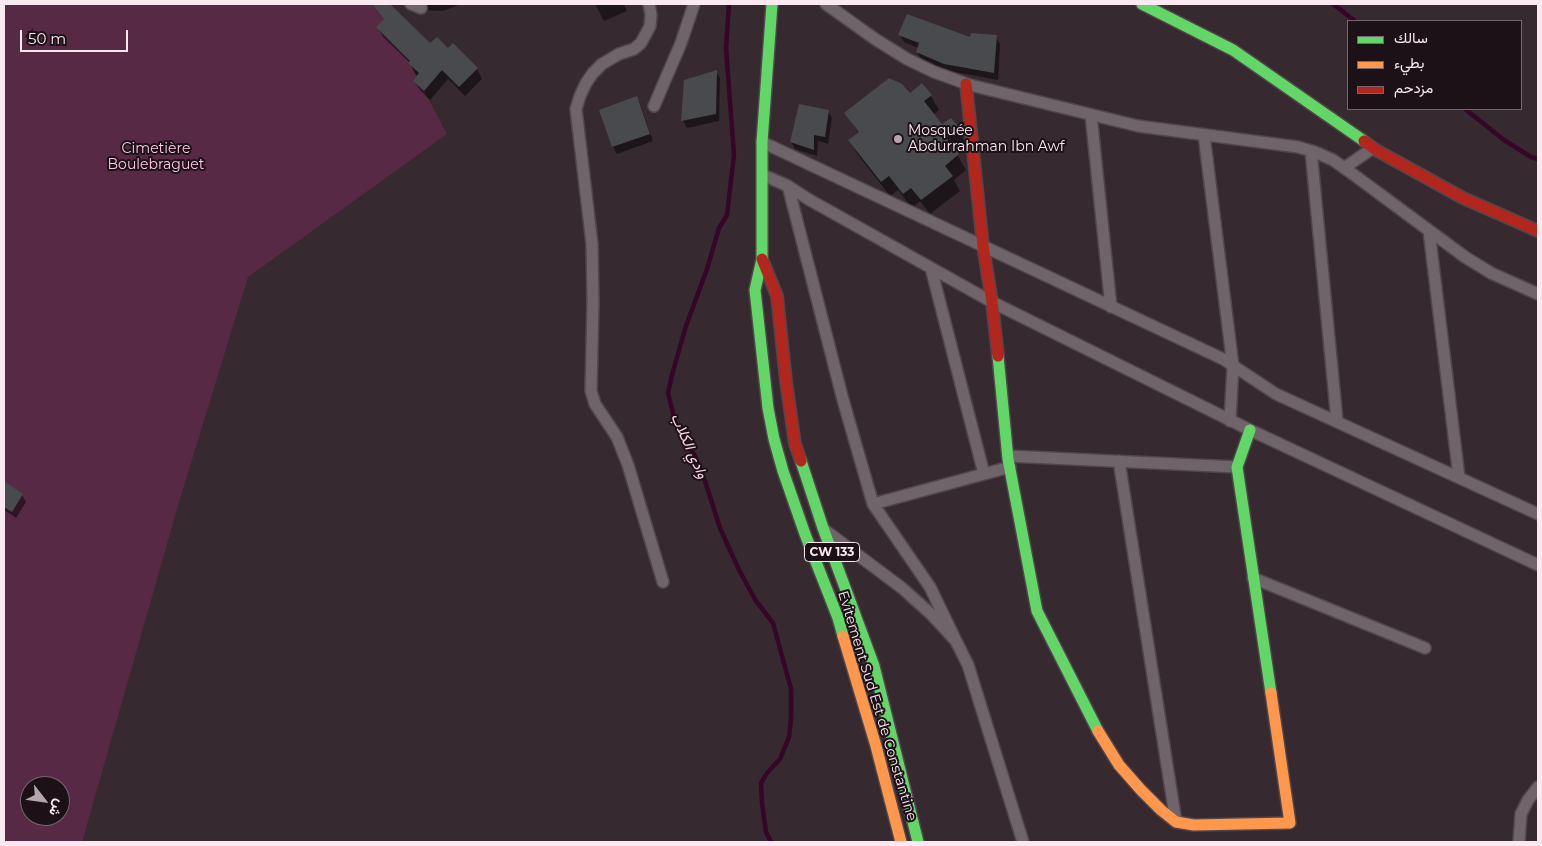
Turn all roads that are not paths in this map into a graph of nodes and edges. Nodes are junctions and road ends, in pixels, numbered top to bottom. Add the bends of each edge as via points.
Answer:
1 (649, 4) edge
2 (694, 4) edge
3 (772, 4) edge
4 (826, 4) edge
5 (1142, 4) edge
6 (966, 84) junction
7 (654, 106) dead end
8 (1091, 115) junction
9 (1204, 134) junction
10 (762, 142) junction
11 (1373, 148) junction
12 (1311, 151) junction
13 (1344, 168) junction
14 (763, 175) junction
15 (788, 186) junction
16 (1429, 231) junction
17 (1538, 231) edge
18 (983, 246) junction
19 (762, 258) junction
20 (931, 268) junction
21 (1538, 294) edge
22 (992, 302) junction
23 (1111, 307) junction
24 (1233, 366) junction
25 (1230, 421) junction
26 (1337, 422) junction
27 (1250, 430) junction
28 (1119, 461) junction
29 (1009, 462) junction
30 (1237, 466) junction
31 (984, 474) junction
32 (1459, 477) junction
33 (873, 504) junction
34 (1538, 514) edge
35 (823, 528) junction
36 (805, 534) junction
37 (1538, 565) edge
38 (1253, 578) junction
39 (663, 582) dead end
40 (956, 641) junction
41 (1425, 648) dead end
42 (1538, 787) edge
43 (1176, 822) junction
44 (901, 842) edge
45 (918, 842) edge
46 (1023, 842) edge
47 (1519, 842) edge

1 - 39 street via 650,26 641,43 598,68 586,84 576,109 592,244 591,391 595,404 617,437 628,465
2 - 7 street
3 - 10 main road, Evitement Sud Est de Constantine / CW 133
4 - 6 street via 907,58
5 - 11 main road via 1232,50
6 - 8 street
6 - 18 main road
8 - 9 street via 1138,126
8 - 23 street
9 - 12 street via 1298,146
9 - 24 street
10 - 14 main road, Evitement Sud Est de Constantine / CW 133
10 - 18 street
11 - 13 street
11 - 17 main road via 1463,198
12 - 13 street
12 - 26 street
13 - 16 street
14 - 15 street
14 - 19 main road, Evitement Sud Est de Constantine / CW 133
15 - 20 street
15 - 33 street
16 - 21 street via 1491,273
16 - 32 street
18 - 22 main road
18 - 23 street
19 - 35 main road, Evitement Sud Est de Constantine / CW 133 via 777,296 796,444
19 - 36 main road, Evitement Sud Est de Constantine / CW 133 via 755,290 768,408 783,471
20 - 22 street
20 - 31 street
22 - 25 street
22 - 29 main road
23 - 24 street
24 - 25 street
24 - 26 street via 1276,394
25 - 27 street
26 - 32 street
27 - 30 main road
27 - 37 street
28 - 29 street
28 - 30 street
28 - 43 street
29 - 31 street
29 - 43 main road via 1037,611 1093,723 1119,765
30 - 38 main road
31 - 33 street
32 - 34 street
33 - 40 street via 930,587
35 - 36 street
35 - 40 street via 902,588
35 - 45 main road, Evitement Sud Est de Constantine / CW 133 via 874,666
36 - 44 main road, Evitement Sud Est de Constantine / CW 133 via 838,618
38 - 41 street
38 - 43 main road via 1290,823 1194,825
40 - 46 street via 968,665
42 - 47 street via 1521,814

